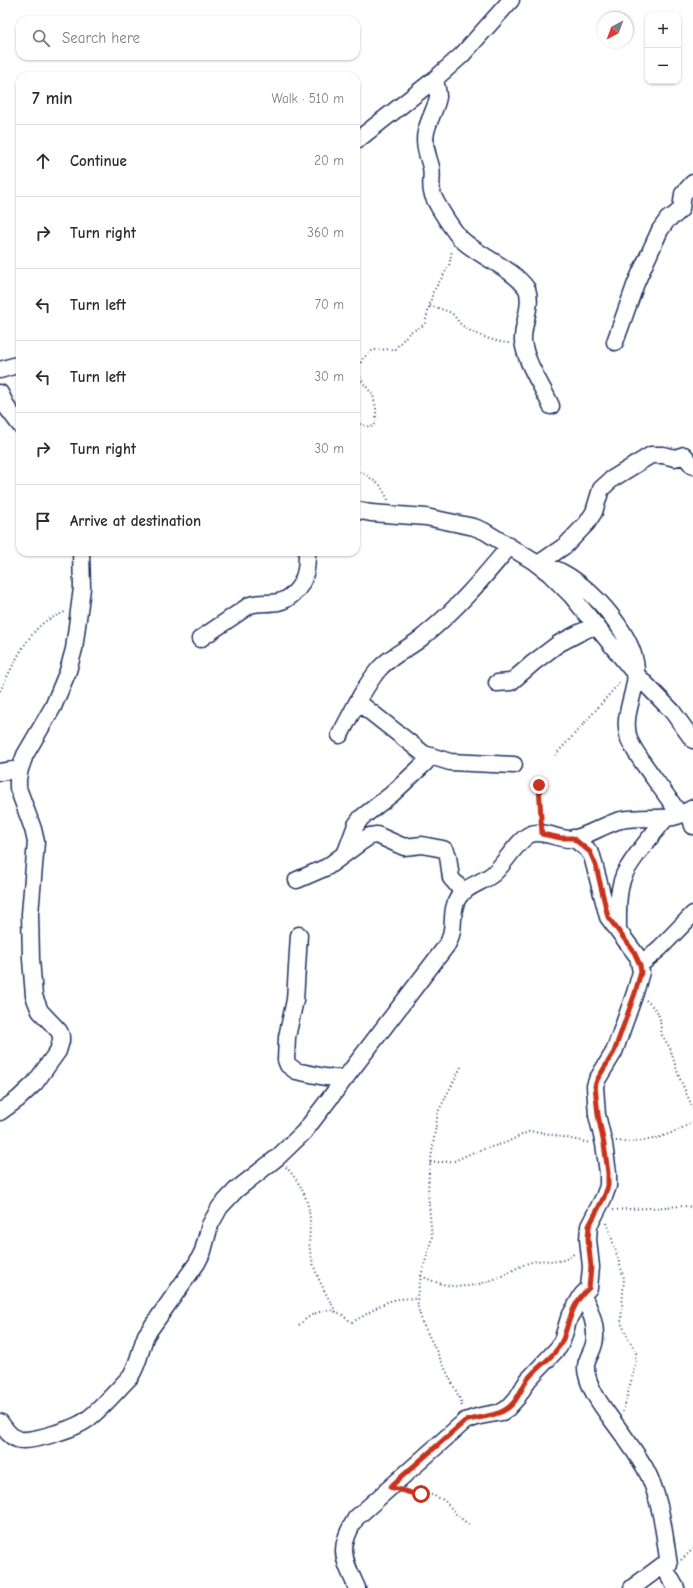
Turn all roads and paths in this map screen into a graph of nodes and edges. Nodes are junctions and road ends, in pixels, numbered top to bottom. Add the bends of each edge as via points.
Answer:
1 (511, 0) edge
2 (436, 79) junction
3 (360, 138) edge
4 (693, 183) edge
5 (453, 229) junction
6 (430, 306) junction
7 (523, 342) junction
8 (615, 342) dead end
9 (360, 363) edge
10 (16, 365) edge
11 (0, 370) edge
12 (360, 376) edge
13 (0, 393) edge
14 (551, 406) dead end
15 (16, 420) edge
16 (360, 424) edge
17 (693, 466) edge
18 (360, 473) edge
19 (360, 511) edge
20 (401, 516) junction
21 (509, 546) junction
22 (81, 556) edge
23 (307, 556) edge
24 (538, 564) junction
25 (80, 600) junction
26 (596, 625) junction
27 (200, 639) dead end
28 (634, 672) junction
29 (497, 684) dead end
30 (0, 691) edge
31 (358, 702) junction
32 (340, 735) dead end
33 (693, 740) edge
34 (555, 755) dead end
35 (430, 756) junction
36 (514, 765) dead end
37 (20, 769) junction
38 (0, 772) edge
39 (539, 785) dead end
40 (684, 815) edge
41 (542, 834) junction
42 (573, 838) junction
43 (346, 852) junction
44 (297, 880) dead end
45 (465, 891) junction
46 (693, 914) edge
47 (618, 930) junction
48 (299, 935) dead end
49 (640, 965) junction
50 (635, 993) junction
51 (461, 1067) dead end
52 (346, 1078) junction
53 (693, 1109) edge
54 (0, 1112) edge
55 (693, 1122) edge
56 (604, 1142) junction
57 (278, 1157) junction
58 (430, 1163) junction
59 (693, 1207) edge
60 (600, 1211) junction
61 (588, 1239) junction
62 (421, 1276) junction
63 (582, 1295) junction
64 (417, 1299) junction
65 (336, 1312) junction
66 (298, 1325) dead end
67 (465, 1421) junction
68 (0, 1422) edge
69 (618, 1428) junction
70 (390, 1487) junction
71 (469, 1525) dead end
72 (663, 1565) junction
73 (357, 1588) edge
74 (632, 1588) edge
75 (676, 1588) edge

1 - 2 street via 462,55
2 - 3 street
2 - 5 street via 438,98 428,122 425,143 432,173 433,197
4 - 8 street via 683,194 681,209 668,219 660,230 636,283
5 - 6 path via 449,266 433,292
5 - 7 street via 474,250 515,276 527,289 528,305
6 - 7 path via 450,312 461,326 481,335 507,343
6 - 9 path via 425,323 410,332 399,346 389,350 373,350
7 - 14 street via 528,359
10 - 11 street
12 - 16 path via 373,395 376,423 370,427
13 - 15 street
17 - 24 street via 684,455 675,458 652,455 612,479 601,489 594,512 587,523 566,545
18 - 20 path via 380,484 389,502
19 - 20 street
20 - 21 street via 426,517 474,527
21 - 24 street
21 - 31 street via 447,615 419,640 393,656 379,669
22 - 25 street via 83,580
23 - 27 street via 305,575 297,590 289,597 281,601 250,605
24 - 26 street via 571,595
24 - 28 street via 576,581 592,594 626,637 634,654
25 - 30 path via 74,609 51,618 39,627 25,646
25 - 37 street via 74,649 68,671 53,708 25,755
26 - 28 street
26 - 29 street via 558,644 512,682
28 - 33 street via 672,711
28 - 34 path
28 - 40 street via 627,717 629,739 651,774
31 - 32 street
31 - 35 street via 419,751
35 - 36 street via 459,763
35 - 43 street via 392,794 361,818
37 - 38 street
37 - 54 street via 18,788 36,842 30,914 34,996 40,1011 58,1029 62,1038 58,1051 35,1083
39 - 41 path
40 - 42 street via 622,820
40 - 47 street via 630,865 624,875
41 - 42 street
41 - 45 street via 526,837 494,873
42 - 47 street via 592,856 606,911
43 - 44 street via 327,867
43 - 45 street via 370,836 377,835 404,847 422,845 440,848 447,853 451,878
45 - 52 street via 455,905 453,934 447,945
46 - 49 street
47 - 49 street via 638,957
48 - 52 street via 295,1000 287,1037 286,1060 296,1071
49 - 50 street via 641,972
50 - 53 path via 657,1011 662,1035 670,1048
50 - 56 street via 614,1052 595,1086
51 - 58 path via 438,1112
52 - 57 street via 304,1132
55 - 56 path via 660,1138
56 - 58 path via 575,1141 535,1131 454,1161
56 - 60 street via 608,1186
57 - 65 path via 295,1177 308,1204 311,1256
57 - 68 street via 236,1190 220,1207 210,1224 197,1263 146,1335 136,1369 86,1420 56,1433 24,1440 18,1440 10,1435
58 - 62 path via 428,1194 432,1238
59 - 60 path via 640,1207
60 - 61 street via 589,1226
60 - 69 path via 624,1278 621,1323 634,1347 636,1360
61 - 62 path via 565,1260 527,1263 473,1286 447,1286
61 - 63 street via 591,1267 589,1288
62 - 64 path
63 - 67 street via 569,1318 559,1347 528,1380 508,1408 502,1412
63 - 69 street via 592,1316 595,1339 586,1364 586,1374 598,1400
64 - 65 path via 406,1298 382,1303 352,1322
64 - 67 path via 422,1322 461,1401
65 - 66 path via 316,1312
67 - 70 street
69 - 72 street via 646,1470 660,1508 669,1565
70 - 71 path via 439,1497
70 - 73 street via 356,1518 344,1542 343,1552
72 - 74 street
72 - 75 street

